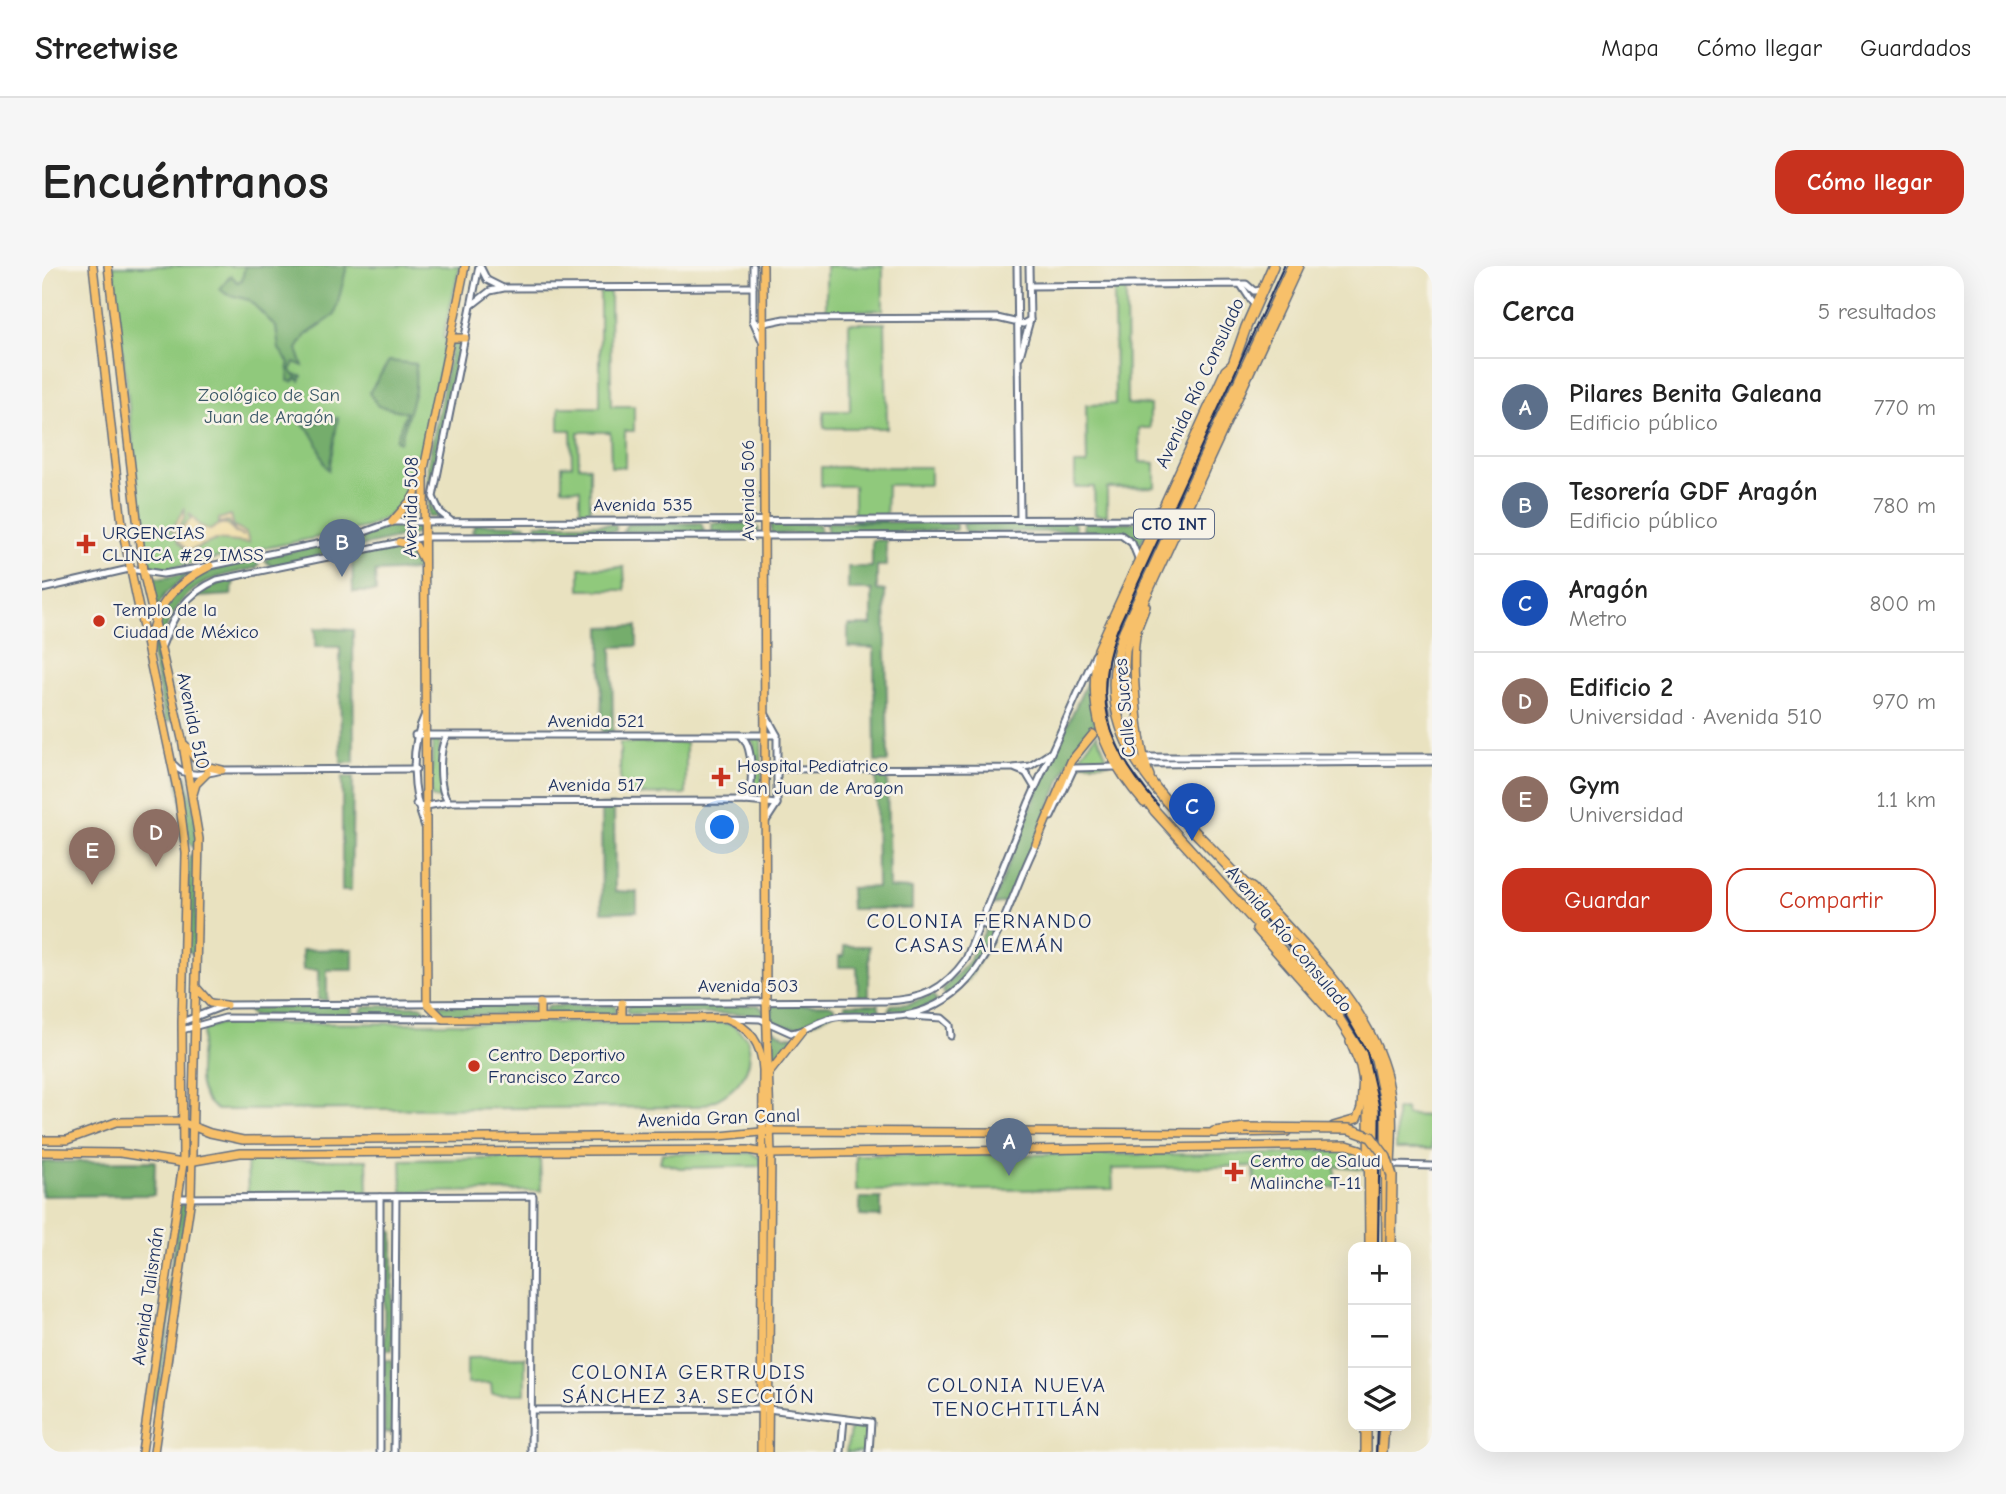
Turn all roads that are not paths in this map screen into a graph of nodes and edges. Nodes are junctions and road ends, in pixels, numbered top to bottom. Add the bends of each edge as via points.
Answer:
1 (93, 266) edge
2 (107, 266) edge
3 (465, 266) edge
4 (480, 266) edge
5 (753, 266) edge
6 (763, 266) edge
7 (1017, 266) edge
8 (1029, 266) edge
9 (1273, 266) edge
10 (1292, 266) edge
11 (1298, 266) edge
12 (1243, 284) junction
13 (1030, 286) junction
14 (752, 287) junction
15 (504, 288) junction
16 (1262, 290) junction
17 (97, 305) junction
18 (112, 305) junction
19 (472, 305) junction
20 (1255, 308) junction
21 (763, 320) junction
22 (1030, 320) junction
23 (753, 321) junction
24 (1017, 322) junction
25 (450, 338) junction
26 (465, 338) junction
27 (763, 343) junction
28 (1019, 361) junction
29 (1231, 365) junction
30 (1249, 376) junction
31 (1236, 389) junction
32 (124, 408) junction
33 (109, 409) junction
34 (424, 475) junction
35 (1191, 501) junction
36 (1161, 509) junction
37 (1180, 510) junction
38 (1020, 519) junction
39 (1077, 519) junction
40 (707, 520) junction
41 (764, 520) junction
42 (823, 520) junction
43 (958, 520) junction
44 (532, 521) junction
45 (619, 521) junction
46 (392, 522) junction
47 (425, 522) junction
48 (452, 522) junction
49 (466, 522) junction
50 (137, 531) junction
51 (123, 533) junction
52 (959, 535) junction
53 (1078, 535) junction
54 (619, 536) junction
55 (706, 536) junction
56 (764, 536) junction
57 (824, 536) junction
58 (425, 537) junction
59 (466, 537) junction
60 (532, 537) junction
61 (400, 542) junction
62 (261, 555) junction
63 (1139, 558) junction
64 (211, 566) junction
65 (426, 566) junction
66 (129, 569) junction
67 (265, 569) junction
68 (143, 571) junction
69 (1152, 572) junction
70 (1131, 584) junction
71 (1150, 588) junction
72 (42, 589) edge
73 (1122, 593) junction
74 (1122, 604) junction
75 (154, 621) junction
76 (147, 643) junction
77 (1098, 649) junction
78 (162, 650) junction
79 (1123, 699) tunnel mouth
80 (426, 711) junction
81 (765, 713) junction
82 (178, 724) junction
83 (164, 728) junction
84 (1093, 734) dead end
85 (415, 735) junction
86 (765, 735) junction
87 (777, 735) junction
88 (426, 736) junction
89 (447, 736) junction
90 (742, 737) junction
91 (182, 739) junction
92 (1051, 753) junction
93 (1432, 759) edge
94 (171, 760) junction
95 (1144, 761) junction
96 (1115, 766) junction
97 (1013, 768) junction
98 (416, 769) junction
99 (777, 769) junction
100 (222, 770) junction
101 (189, 773) junction
102 (207, 773) junction
103 (1154, 784) junction
104 (1035, 788) junction
105 (193, 794) junction
106 (745, 801) junction
107 (766, 801) junction
108 (449, 802) junction
109 (416, 804) junction
110 (777, 804) junction
111 (426, 805) junction
112 (1155, 811) junction
113 (765, 821) junction
114 (425, 827) junction
115 (1036, 844) junction
116 (199, 851) junction
117 (186, 853) junction
118 (1223, 888) junction
119 (981, 923) junction
120 (998, 932) junction
121 (183, 960) junction
122 (197, 961) junction
123 (196, 988) junction
124 (936, 990) junction
125 (838, 1001) junction
126 (885, 1001) junction
127 (766, 1002) junction
128 (944, 1002) junction
129 (427, 1003) junction
130 (540, 1003) junction
131 (622, 1003) junction
132 (245, 1004) junction
133 (357, 1004) junction
134 (226, 1005) junction
135 (195, 1015) junction
136 (839, 1016) junction
137 (885, 1016) junction
138 (902, 1016) junction
139 (540, 1017) junction
140 (622, 1017) junction
141 (245, 1018) junction
142 (358, 1018) junction
143 (726, 1018) junction
144 (443, 1019) junction
145 (767, 1021) junction
146 (195, 1025) junction
147 (182, 1026) junction
148 (803, 1030) junction
149 (951, 1036) dead end
150 (770, 1073) junction
151 (1363, 1076) junction
152 (187, 1124) junction
153 (1372, 1131) junction
154 (767, 1132) junction
155 (1214, 1132) junction
156 (42, 1140) edge
157 (187, 1145) joint
158 (1371, 1149) junction
159 (1389, 1149) junction
160 (42, 1152) edge
161 (767, 1154) junction
162 (1368, 1161) junction
163 (187, 1162) junction
164 (1391, 1165) junction
165 (1432, 1166) edge
166 (191, 1197) junction
167 (380, 1197) junction
168 (396, 1197) junction
169 (178, 1198) junction
170 (1387, 1198) junction
171 (1369, 1242) edge
172 (1372, 1242) edge
173 (1389, 1242) edge
174 (1389, 1242) edge
175 (765, 1409) junction
176 (531, 1410) junction
177 (844, 1419) junction
178 (1367, 1431) edge
179 (1384, 1431) edge
180 (142, 1452) edge
181 (154, 1452) edge
182 (380, 1452) edge
183 (394, 1452) edge
184 (531, 1452) edge
185 (761, 1452) edge
186 (768, 1452) edge
187 (841, 1452) edge
188 (869, 1452) edge
189 (1366, 1452) edge
190 (1384, 1452) edge

1 - 17 main road
2 - 18 main road, Avenida 510
3 - 25 main road, Avenida 508
4 - 15 street via 487,280
4 - 19 street, Avenida 508
5 - 14 street
6 - 21 main road, Avenida 506
7 - 24 street
8 - 13 street
9 - 16 highway, Avenida Río Consulado / CTO INT
10 - 31 highway, CTO INT
11 - 30 main road, CTO INT
12 - 13 street
12 - 16 street
12 - 20 street
13 - 22 street
14 - 15 street
14 - 23 street
15 - 19 street via 490,291
16 - 20 highway, Avenida Río Consulado / CTO INT
17 - 18 main road via 105,299
17 - 33 main road
18 - 32 main road, Avenida 510
19 - 26 street, Avenida 508
20 - 29 highway, Avenida Río Consulado / CTO INT
21 - 23 street via 760,324
21 - 24 street via 997,318
21 - 27 main road, Avenida 506
22 - 24 street
22 - 28 street
23 - 27 street
24 - 28 street
25 - 26 main road
25 - 34 main road, Avenida 508
26 - 48 street, Avenida 508 via 433,497 440,512
27 - 41 main road, Avenida 506
28 - 38 street
29 - 36 main road, Avenida Río Consulado / CTO INT
29 - 70 highway, CTO INT
30 - 31 highway
30 - 35 main road, CTO INT
31 - 37 highway, CTO INT
32 - 33 main road
32 - 50 main road, Avenida 510
33 - 51 main road
34 - 46 main road via 412,499
34 - 47 main road, Avenida 508
35 - 37 highway
35 - 71 main road, CTO INT
36 - 39 street, Avenida 535 via 1139,519
36 - 63 main road, Avenida Río Consulado / CTO INT
37 - 69 highway, CTO INT
38 - 39 street, Avenida 535
38 - 43 street, Avenida 535
39 - 53 street
40 - 41 street, Avenida 535
40 - 45 street, Avenida 535
40 - 55 street
41 - 42 street, Avenida 535
41 - 56 main road, Avenida 506
42 - 43 street, Avenida 535
42 - 57 street
43 - 52 street
44 - 45 street, Avenida 535
44 - 49 street, Avenida 535
44 - 60 street
45 - 54 street
46 - 47 street, Avenida 535
46 - 62 street, Avenida 535 via 366,534
47 - 48 street, Avenida 535
47 - 58 main road, Avenida 508
48 - 49 street, Avenida 535
49 - 59 street
50 - 51 main road
50 - 68 main road, Avenida 510
51 - 66 main road
52 - 53 street, Avenida 535
52 - 57 street, Avenida 535
53 - 63 street, Avenida 535 via 1121,535 1132,543
54 - 55 street, Avenida 535
54 - 60 street, Avenida 535
55 - 56 street, Avenida 535
56 - 57 street, Avenida 535
56 - 81 main road, Avenida 506
58 - 59 street, Avenida 535
58 - 61 street, Avenida 535
58 - 65 main road, Avenida 508
59 - 60 street, Avenida 535
61 - 65 main road via 416,547
61 - 67 street, Avenida 535
62 - 64 street, Avenida 535
62 - 67 street
63 - 73 main road, Avenida Río Consulado / CTO INT
64 - 68 street, Avenida 535 via 163,574
64 - 75 main road via 172,593
65 - 80 main road, Avenida 508
66 - 68 street, Avenida 535
66 - 72 street
66 - 76 main road
67 - 78 street, Avenida 535 via 198,589 176,612
68 - 75 main road, Avenida 510
69 - 71 highway
69 - 103 highway, CTO INT via 1121,641 1113,685 1124,740
70 - 73 highway
70 - 74 highway, CTO INT
71 - 79 main road via 1127,643
71 - 95 main road, Calle Sucres / CTO INT via 1135,643
73 - 74 highway
73 - 77 main road, Avenida Río Consulado / CTO INT
74 - 112 highway, CTO INT via 1103,659 1102,713 1120,763
75 - 76 main road
75 - 78 main road, Avenida 510
76 - 78 main road
76 - 83 main road, Avenida 510
77 - 92 street, Avenida 503
77 - 96 main road, Avenida Río Consulado / CTO INT via 1094,679 1097,715
78 - 82 main road, Avenida 510
80 - 85 street, Avenida 508
80 - 88 main road, Avenida 508
81 - 86 main road, Avenida 506
81 - 87 street, Avenida 506
82 - 83 main road
82 - 91 main road, Avenida 510
83 - 94 main road, Avenida 510
84 - 115 main road via 1071,761
85 - 88 street, Avenida 521
85 - 98 street, Avenida 508
86 - 87 street, Avenida 521
86 - 90 street, Avenida 521
86 - 107 main road, Avenida 506
87 - 99 street, Avenida 506
88 - 89 street, Avenida 521
88 - 111 main road, Avenida 508
89 - 90 street, Avenida 521
89 - 108 street via 442,746 442,793
90 - 106 street via 749,747 750,792
91 - 100 main road via 200,765
91 - 101 main road, Avenida 510
92 - 97 street via 1030,766
92 - 104 street, Avenida 503
93 - 95 street
94 - 101 street
94 - 117 main road, Avenida 510
95 - 103 main road, Calle Sucres / CTO INT
96 - 112 main road, Avenida Río Consulado / CTO INT
96 - 115 street via 1072,771
97 - 99 street
97 - 104 street via 1026,773
98 - 100 street
98 - 109 street, Avenida 508
99 - 110 street, Avenida 506
100 - 102 street
101 - 102 street
101 - 105 main road, Avenida 510
102 - 105 main road
103 - 159 highway, Avenida Río Consulado / CTO INT via 1243,882 1361,1027 1380,1071
104 - 119 street, Avenida 503
105 - 116 main road, Avenida 510
106 - 107 street, Avenida 517
106 - 108 street, Avenida 517
107 - 110 street, Avenida 517
107 - 113 main road, Avenida 506
108 - 111 street, Avenida 517
109 - 111 street, Avenida 517
109 - 114 street, Avenida 508
110 - 113 street
111 - 114 main road, Avenida 508
112 - 118 highway, Avenida Río Consulado / CTO INT
113 - 127 main road, Avenida 506
114 - 129 main road, Avenida 508
115 - 120 street
116 - 117 main road
116 - 122 main road, Avenida 510
117 - 121 main road, Avenida 510
118 - 151 main road, Avenida Río Consulado / CTO INT via 1337,1022
118 - 153 highway, CTO INT via 1316,988 1351,1033 1371,1084
119 - 120 street
119 - 124 street, Avenida 503 via 966,959
120 - 128 street via 977,972
121 - 122 main road
121 - 147 main road, Avenida 510
122 - 123 main road, Avenida 510
123 - 134 main road via 210,1003
123 - 135 main road, Avenida 510
124 - 126 street, Avenida 503 via 915,999
124 - 128 street
125 - 126 street, Avenida 503
125 - 127 street, Avenida 503
125 - 136 street
126 - 137 street
127 - 131 street, Avenida 503
127 - 145 main road, Avenida 506
128 - 138 street
129 - 130 street, Avenida 503
129 - 133 street, Avenida 503
129 - 144 main road
130 - 131 street, Avenida 503
130 - 139 main road
131 - 140 main road
132 - 133 street, Avenida 503
132 - 134 street, Avenida 503
132 - 141 street
133 - 142 street
134 - 135 street, Avenida 503
135 - 146 main road, Avenida 510
135 - 147 street, Avenida 503
136 - 137 street
136 - 148 street
137 - 138 street
138 - 149 street via 942,1018 950,1025
139 - 140 main road, Avenida 503
139 - 144 main road, Avenida 503
140 - 143 main road, Avenida 503
141 - 142 street, Avenida 503
141 - 146 street, Avenida 503 via 218,1018
142 - 144 street, Avenida 503
143 - 145 street, Avenida 503
143 - 154 main road via 748,1030 761,1053
145 - 148 street, Avenida 503 via 790,1033
145 - 150 main road, Avenida 506
146 - 147 street, Avenida 503
146 - 152 main road, Avenida 510
147 - 152 main road, Avenida 510
148 - 150 main road
150 - 154 main road, Avenida 506
151 - 153 main road, Avenida Río Consulado / CTO INT
151 - 155 main road, Avenida Gran Canal via 1361,1108 1352,1122 1304,1132
152 - 154 main road, Avenida Gran Canal via 243,1140
152 - 156 main road, Avenida Gran Canal via 116,1122 67,1140
152 - 157 main road, Avenida 510
153 - 158 highway, CTO INT, bridge
154 - 155 main road, Avenida Gran Canal
154 - 161 main road
155 - 173 highway, bridge via 1349,1129 1371,1137 1386,1157 1392,1176
157 - 163 main road, Avenida Talismán
158 - 162 main road, CTO INT
158 - 172 highway, CTO INT
159 - 164 main road, CTO INT
159 - 170 highway, CTO INT
160 - 163 main road, Avenida Gran Canal via 120,1153
161 - 162 main road, Avenida Gran Canal via 1347,1146 1360,1149
161 - 163 main road, Avenida Gran Canal via 748,1150 240,1153
161 - 175 main road
162 - 171 main road, CTO INT
163 - 166 main road, Avenida Talismán
163 - 169 main road, Avenida Talismán
164 - 165 street
164 - 170 main road, CTO INT
166 - 167 street
166 - 169 street
166 - 181 main road, Avenida Talismán
167 - 168 street
167 - 182 street
168 - 176 street via 533,1196
168 - 183 street
169 - 180 main road, Avenida Talismán
170 - 174 highway, CTO INT
175 - 176 street
175 - 177 street
175 - 185 main road
175 - 186 main road
176 - 184 street
177 - 187 street
177 - 188 street via 871,1422
178 - 189 highway
179 - 190 highway

